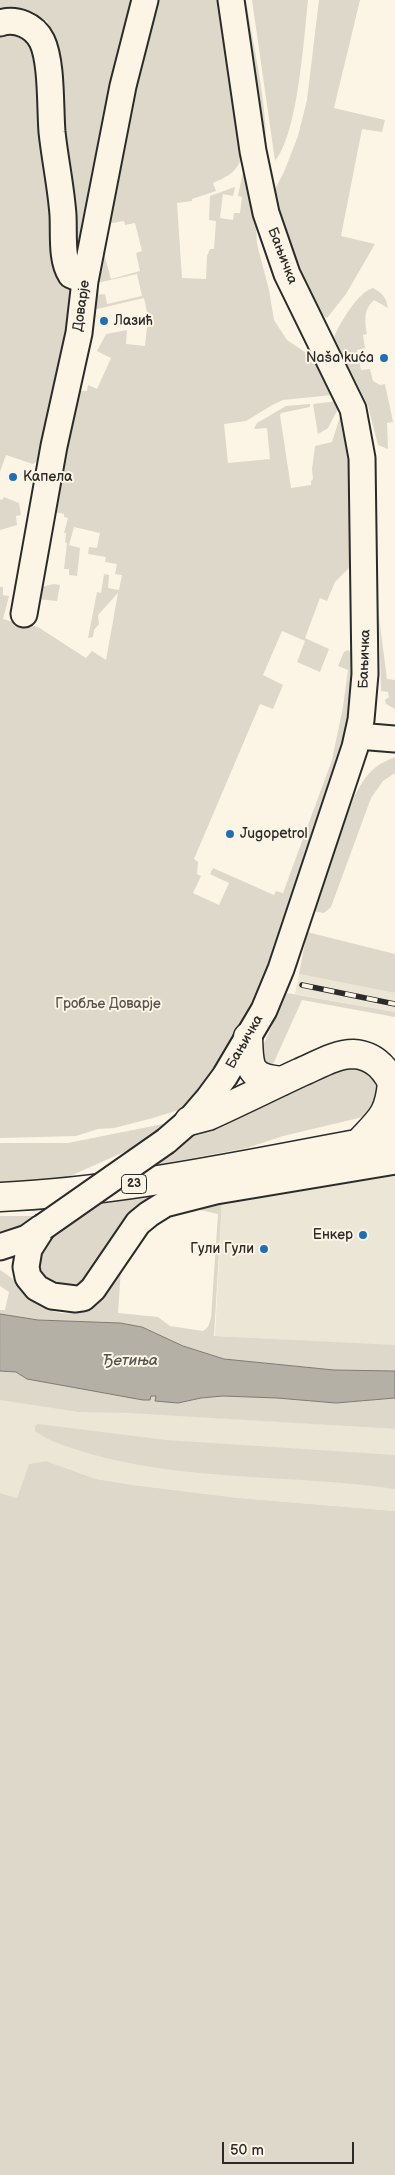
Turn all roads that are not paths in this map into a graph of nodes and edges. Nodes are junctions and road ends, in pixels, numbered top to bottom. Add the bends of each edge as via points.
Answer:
1 (145, 0) edge
2 (231, 0) edge
3 (0, 23) edge
4 (85, 281) junction
5 (24, 614) dead end
6 (358, 736) junction
7 (395, 739) edge
8 (248, 1037) junction
9 (282, 1081) junction
10 (394, 1086) edge
11 (189, 1121) junction
12 (395, 1137) edge
13 (358, 1144) junction
14 (395, 1161) edge
15 (0, 1198) edge
16 (44, 1227) junction
17 (0, 1247) edge
18 (0, 1258) edge
19 (28, 1277) junction

1 - 4 street, Доварје via 123,86
2 - 6 street, Бањичка via 253,151 266,213 287,274 353,409 358,430 362,458 366,626
3 - 4 street via 10,21 29,26 45,48 66,260 71,275
4 - 5 street, Доварје
6 - 7 street
6 - 8 street, Бањичка via 281,969 264,1010
8 - 9 main road via 249,1060 256,1074 264,1080
8 - 11 street, Бањичка via 225,1076
9 - 10 main road via 333,1058 354,1054 375,1060
9 - 11 main road via 208,1116
10 - 13 main road via 385,1114
11 - 16 street, Бањичка, bridge via 166,1141
12 - 13 main road, 23
13 - 15 main road, 23 via 138,1183
14 - 19 street via 165,1204 138,1223 93,1289 83,1298 52,1296 37,1288
16 - 17 street, Бањичка via 27,1238
16 - 19 street, Бањичка via 30,1249 26,1267
18 - 19 street

